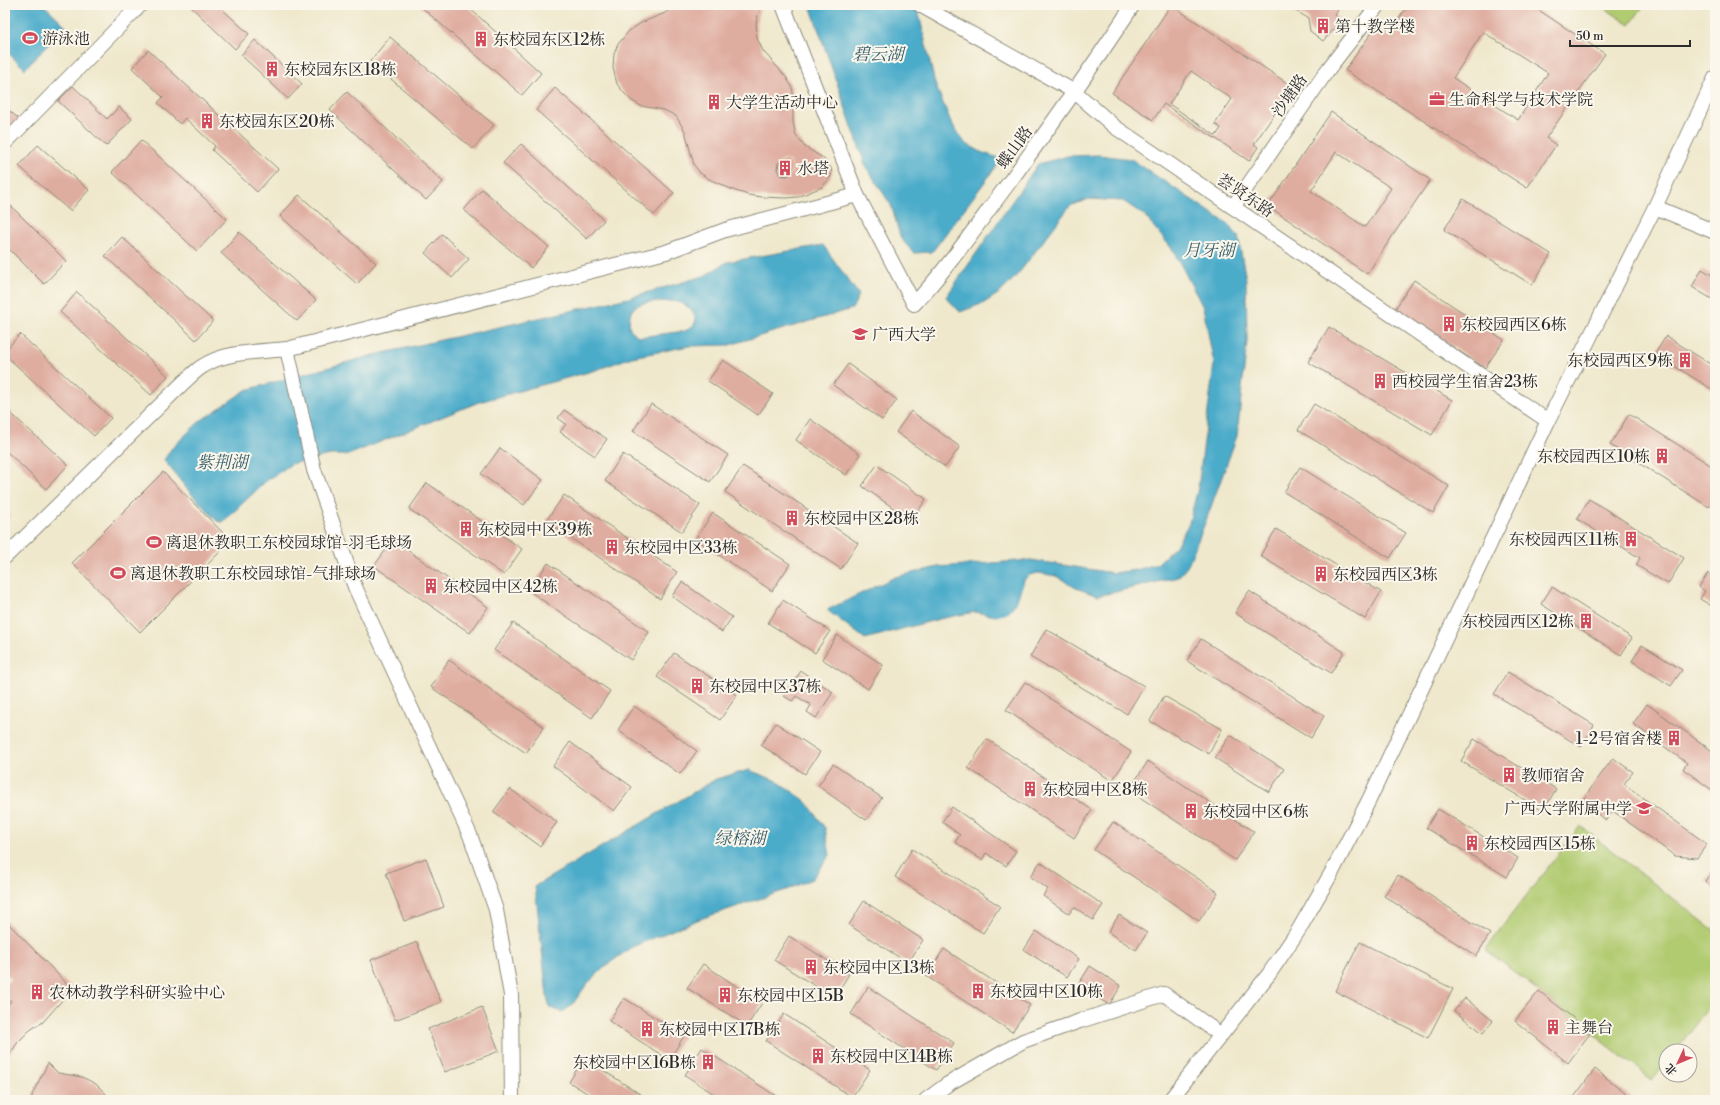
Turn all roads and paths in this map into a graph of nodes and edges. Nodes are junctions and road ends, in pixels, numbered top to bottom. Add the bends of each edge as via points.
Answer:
1 (140, 5) edge
2 (784, 5) edge
3 (920, 5) edge
4 (1133, 5) edge
5 (1378, 5) edge
6 (1715, 78) edge
7 (1075, 92) junction
8 (5, 143) edge
9 (857, 195) junction
10 (1233, 207) junction
11 (1655, 207) junction
12 (1715, 232) edge
13 (287, 349) junction
14 (1548, 421) junction
15 (5, 557) edge
16 (1220, 1034) junction
17 (512, 1100) edge
18 (926, 1100) edge
19 (1170, 1100) edge

1 - 8 street
2 - 9 street
3 - 7 street, 荟贤东路
4 - 7 street, 蝶山路
5 - 10 street, 沙塘路 via 1328,68
6 - 11 street
7 - 9 street, 蝶山路 via 935,282 914,304
7 - 10 street, 荟贤东路 via 1115,127
9 - 13 street via 726,230 666,252
10 - 14 street, 荟贤东路
11 - 12 street
11 - 14 street
13 - 15 street via 229,355 203,366
13 - 17 street via 314,470 355,587 470,835 496,910 511,995
14 - 16 street via 1369,800 1332,872 1294,938 1269,974
16 - 18 street via 1164,994 1023,1041 948,1084
16 - 19 street

